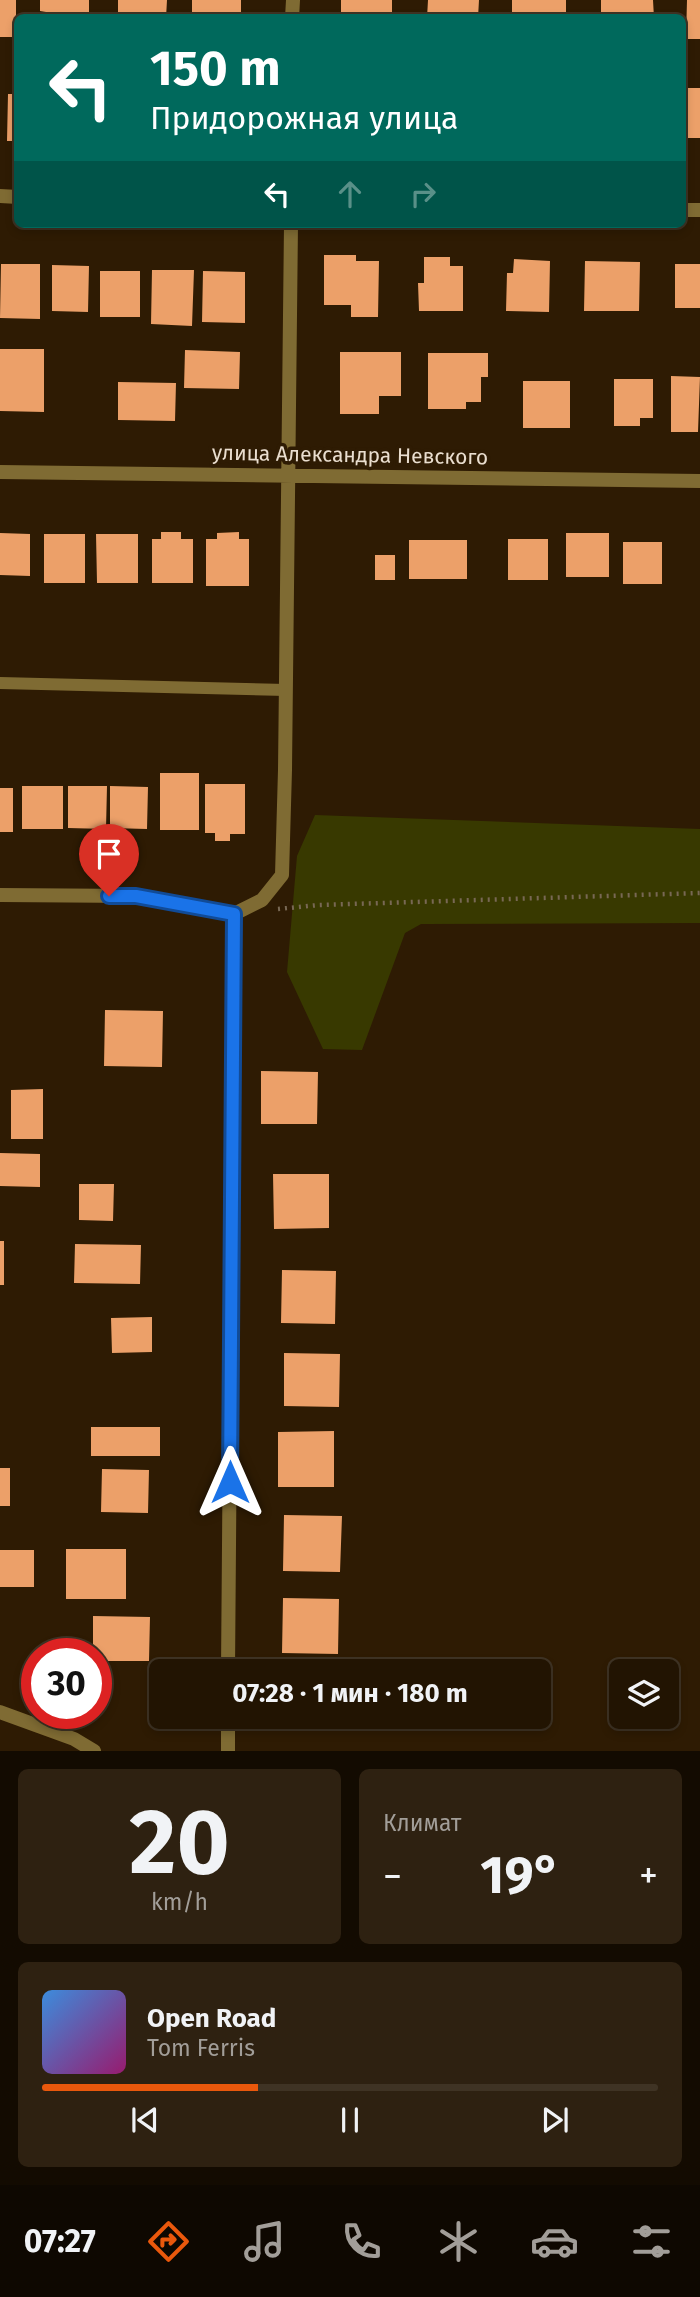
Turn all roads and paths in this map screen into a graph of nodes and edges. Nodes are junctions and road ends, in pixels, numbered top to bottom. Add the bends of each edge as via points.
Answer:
1 (290, 228) edge
2 (0, 472) edge
3 (288, 476) junction
4 (700, 481) edge
5 (0, 683) edge
6 (286, 690) junction
7 (700, 893) edge
8 (0, 895) edge
9 (271, 910) dead end
10 (234, 914) junction
11 (228, 1659) edge
12 (0, 1712) edge
13 (228, 1729) edge
14 (94, 1751) edge
15 (228, 1751) edge

1 - 3 street
2 - 3 street, улица Александра Невского
3 - 4 street, улица Александра Невского
3 - 6 street
5 - 6 lane
6 - 10 street via 282,875 262,900
7 - 9 path
8 - 10 street via 136,896
10 - 11 street
12 - 14 street
13 - 15 street

